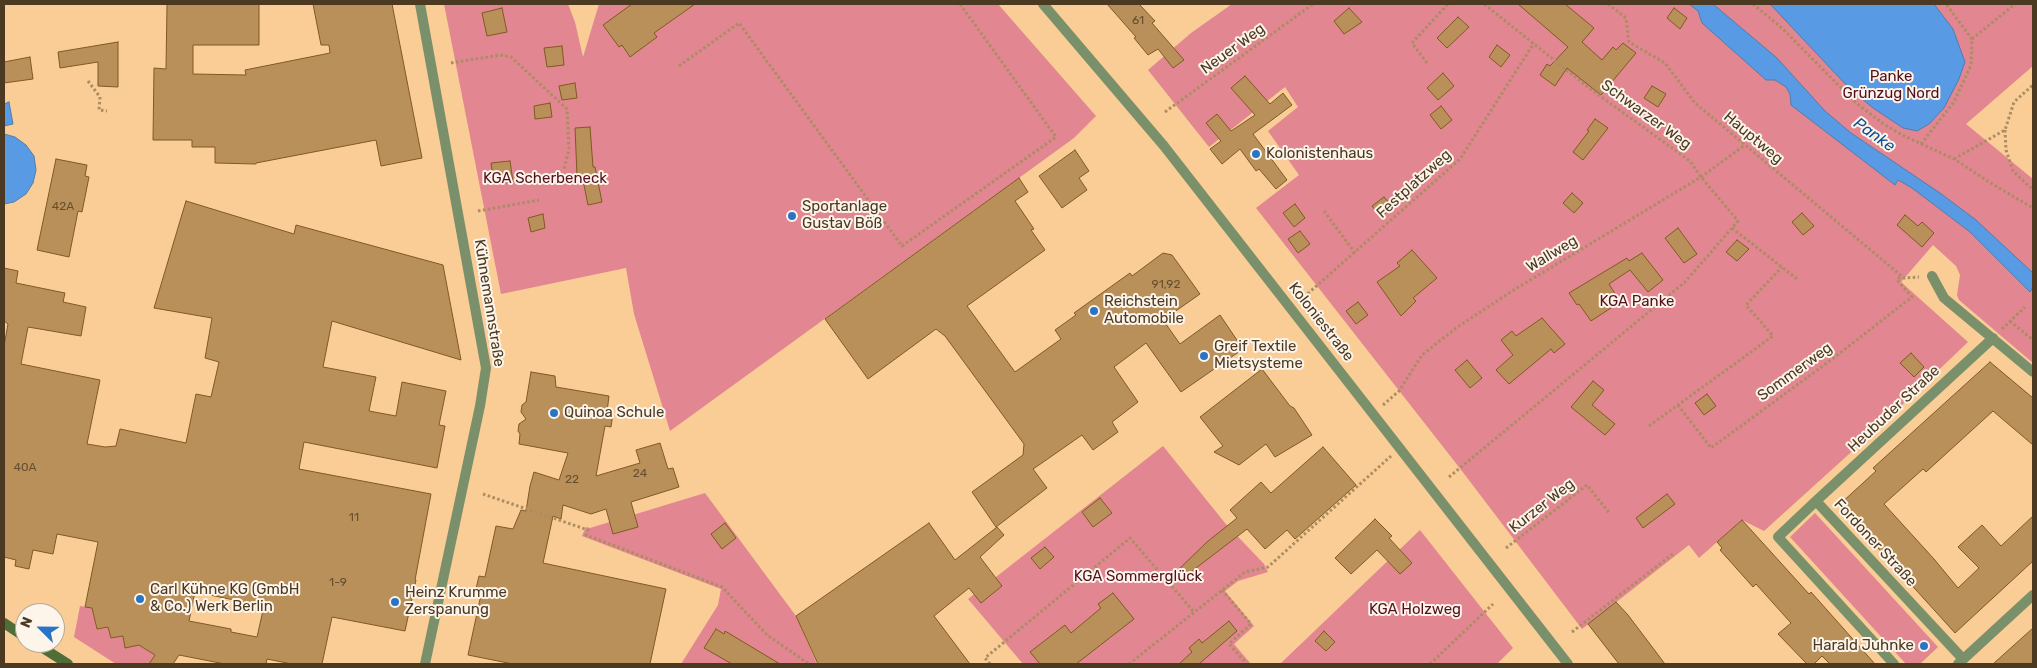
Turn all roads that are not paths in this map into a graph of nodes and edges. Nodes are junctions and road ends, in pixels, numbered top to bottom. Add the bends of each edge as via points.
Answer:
1 (420, 4) edge
2 (1044, 4) edge
3 (1932, 276) dead end
4 (1993, 338) junction
5 (2033, 372) edge
6 (1816, 501) junction
7 (2033, 595) edge
8 (4, 624) edge
9 (15, 631) edge
10 (51, 653) edge
11 (1961, 662) edge
12 (68, 664) edge
13 (425, 664) edge
14 (1568, 664) edge
15 (1894, 664) edge

1 - 13 street, Kühnemannstraße via 486,368
2 - 14 street, Koloniestraße via 1164,146
3 - 4 street via 1944,298
4 - 5 street
4 - 6 street, Heubuder Straße
6 - 11 street, Fordoner Straße
6 - 15 street, Fordoner Straße via 1778,537
7 - 11 street
8 - 9 main road
10 - 12 main road

